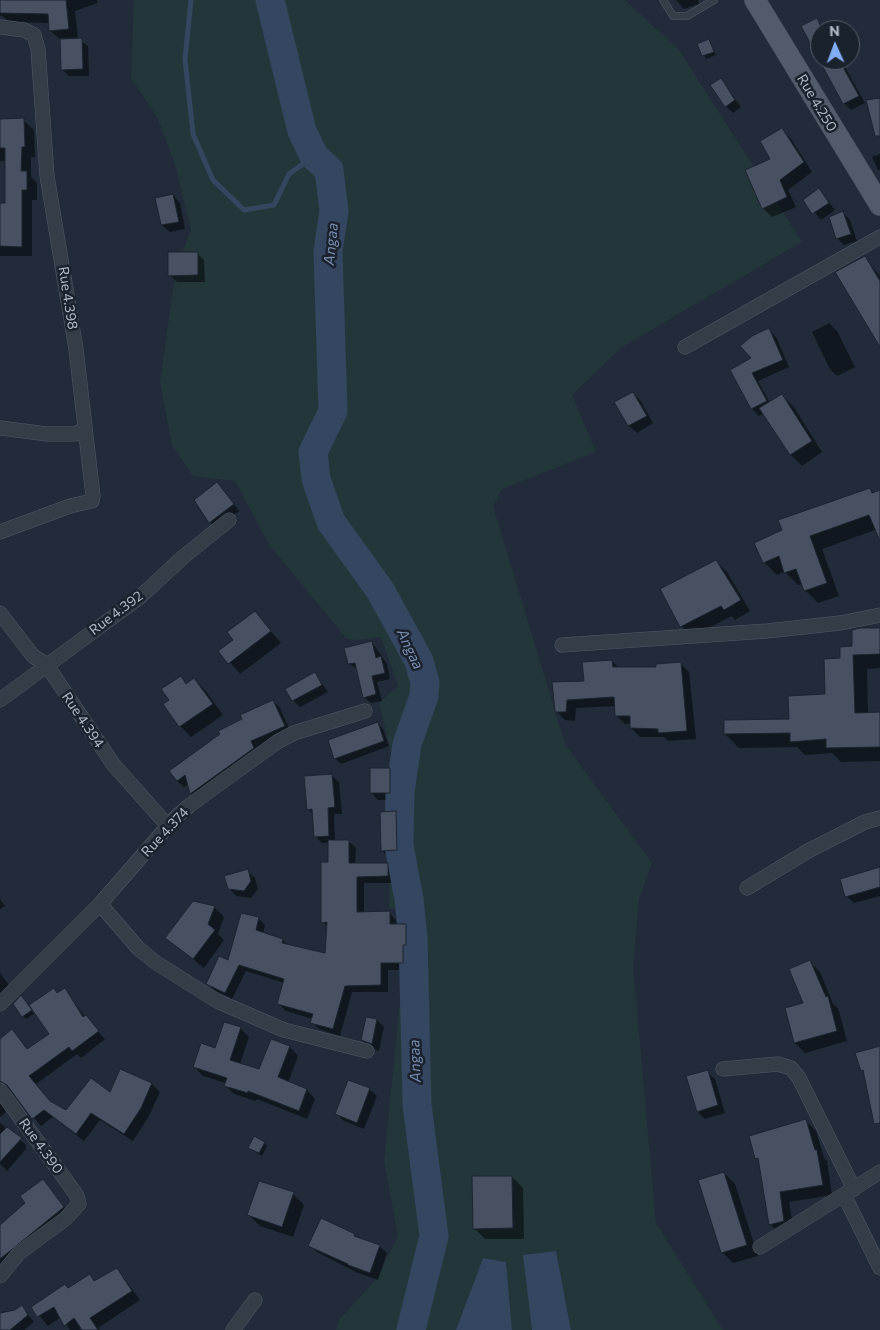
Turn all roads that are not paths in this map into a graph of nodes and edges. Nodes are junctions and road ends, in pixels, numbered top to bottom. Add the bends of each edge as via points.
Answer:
1 (663, 0) edge
2 (714, 0) edge
3 (755, 0) edge
4 (0, 27) edge
5 (880, 205) edge
6 (880, 237) edge
7 (685, 347) dead end
8 (0, 428) edge
9 (85, 430) junction
10 (229, 520) dead end
11 (0, 532) edge
12 (0, 613) edge
13 (880, 616) edge
14 (562, 645) dead end
15 (46, 664) junction
16 (0, 700) edge
17 (365, 711) dead end
18 (880, 818) edge
19 (168, 826) junction
20 (748, 888) dead end
21 (100, 904) junction
22 (0, 1004) edge
23 (366, 1051) dead end
24 (723, 1069) dead end
25 (0, 1090) edge
26 (880, 1172) edge
27 (849, 1192) junction
28 (760, 1246) dead end
29 (880, 1268) edge
30 (0, 1276) edge
31 (255, 1300) dead end
32 (233, 1330) edge

1 - 2 lane via 673,16 686,16
3 - 5 main road, Rue 4.250
4 - 9 street, Rue 4.398 via 24,30 34,35 38,49 47,176 62,255
6 - 7 street
8 - 9 street via 47,434 75,434
9 - 11 street, Rue 4.398 via 92,501
10 - 15 street, Rue 4.392 via 140,597
12 - 15 street, Rue 4.394 via 33,656
13 - 14 street via 767,631
15 - 16 street, Rue 4.392
15 - 19 street, Rue 4.394 via 113,764
17 - 19 street, Rue 4.374 via 314,726 277,742 208,791
18 - 20 street via 865,822 808,851
19 - 21 street, Rue 4.374
21 - 22 street, Rue 4.374
21 - 23 street via 138,948 217,1001 284,1030
24 - 27 street via 778,1064 791,1068 799,1078
25 - 30 street, Rue 4.390 via 68,1183 79,1204 65,1219 19,1253
26 - 27 street
27 - 28 street
27 - 29 street
31 - 32 street

